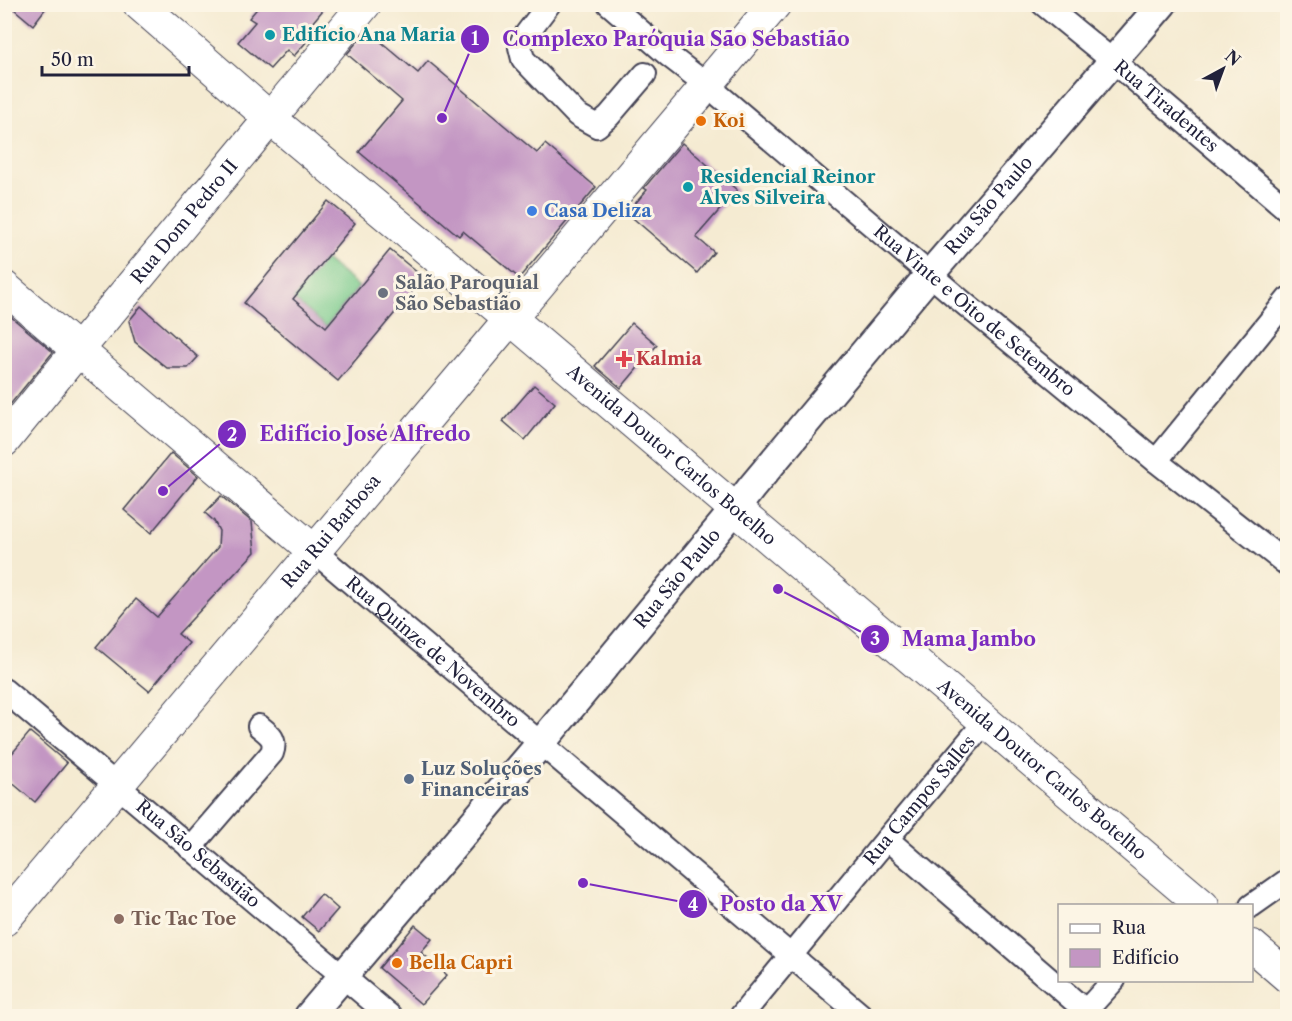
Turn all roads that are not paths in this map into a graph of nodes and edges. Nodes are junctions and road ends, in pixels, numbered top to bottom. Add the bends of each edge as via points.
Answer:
1 (139, 4) edge
2 (365, 4) edge
3 (549, 4) edge
4 (609, 4) edge
5 (775, 4) edge
6 (1043, 4) edge
7 (1162, 4) edge
8 (1113, 62) junction
9 (645, 75) dead end
10 (707, 85) junction
11 (271, 119) junction
12 (1287, 210) edge
13 (930, 274) junction
14 (4, 287) edge
15 (1287, 299) edge
16 (511, 319) junction
17 (78, 350) junction
18 (4, 441) edge
19 (1156, 461) junction
20 (735, 509) junction
21 (314, 551) junction
22 (1287, 565) edge
23 (4, 690) edge
24 (985, 722) junction
25 (259, 726) dead end
26 (541, 743) junction
27 (118, 786) junction
28 (887, 839) junction
29 (190, 848) junction
30 (1287, 879) edge
31 (1191, 902) edge
32 (1253, 904) edge
33 (4, 920) edge
34 (1253, 948) edge
35 (790, 956) junction
36 (343, 976) junction
37 (1287, 977) edge
38 (1113, 982) edge
39 (1084, 1014) edge
40 (309, 1017) edge
41 (390, 1017) edge
42 (741, 1017) edge
43 (862, 1017) edge

1 - 11 main road, Avenida Doutor Carlos Botelho
2 - 11 main road, Rua Dom Pedro II
3 - 9 street via 524,38 520,47 523,59 577,115 597,126
4 - 10 street, Rua Vinte e Oito de Setembro
5 - 10 main road, Rua Rui Barbosa
6 - 8 street, Rua Tiradentes
7 - 8 street, Rua São Paulo
8 - 12 street, Rua Tiradentes
8 - 13 street, Rua São Paulo
10 - 13 street, Rua Vinte e Oito de Setembro
10 - 16 main road, Rua Rui Barbosa
11 - 16 main road, Avenida Doutor Carlos Botelho
11 - 17 main road, Rua Dom Pedro II
13 - 19 street, Rua Vinte e Oito de Setembro
13 - 20 street, Rua São Paulo
14 - 17 main road, Rua Quinze de Novembro
15 - 19 street
16 - 20 main road, Avenida Doutor Carlos Botelho
16 - 21 main road, Rua Rui Barbosa
17 - 18 main road, Rua Dom Pedro II
17 - 21 main road, Rua Quinze de Novembro
19 - 22 street, Rua Vinte e Oito de Setembro
20 - 24 main road, Avenida Doutor Carlos Botelho
20 - 26 street, Rua São Paulo
21 - 26 street, Rua Quinze de Novembro
21 - 27 main road, Rua Rui Barbosa
23 - 27 street, Rua São Sebastião
24 - 28 street, Rua Campos Salles
24 - 31 main road, Avenida Doutor Carlos Botelho
25 - 29 street via 273,741 272,753
26 - 35 street, Rua Quinze de Novembro
26 - 36 street, Rua São Paulo
27 - 29 street, Rua São Sebastião
27 - 33 main road, Rua Rui Barbosa
28 - 35 street, Rua Campos Salles
28 - 39 street
29 - 36 street, Rua São Sebastião
30 - 32 street
34 - 37 main road
35 - 42 street, Rua Campos Salles
35 - 43 street, Rua Quinze de Novembro
36 - 40 street, Rua São Paulo
36 - 41 street, Rua São Sebastião
38 - 39 street

